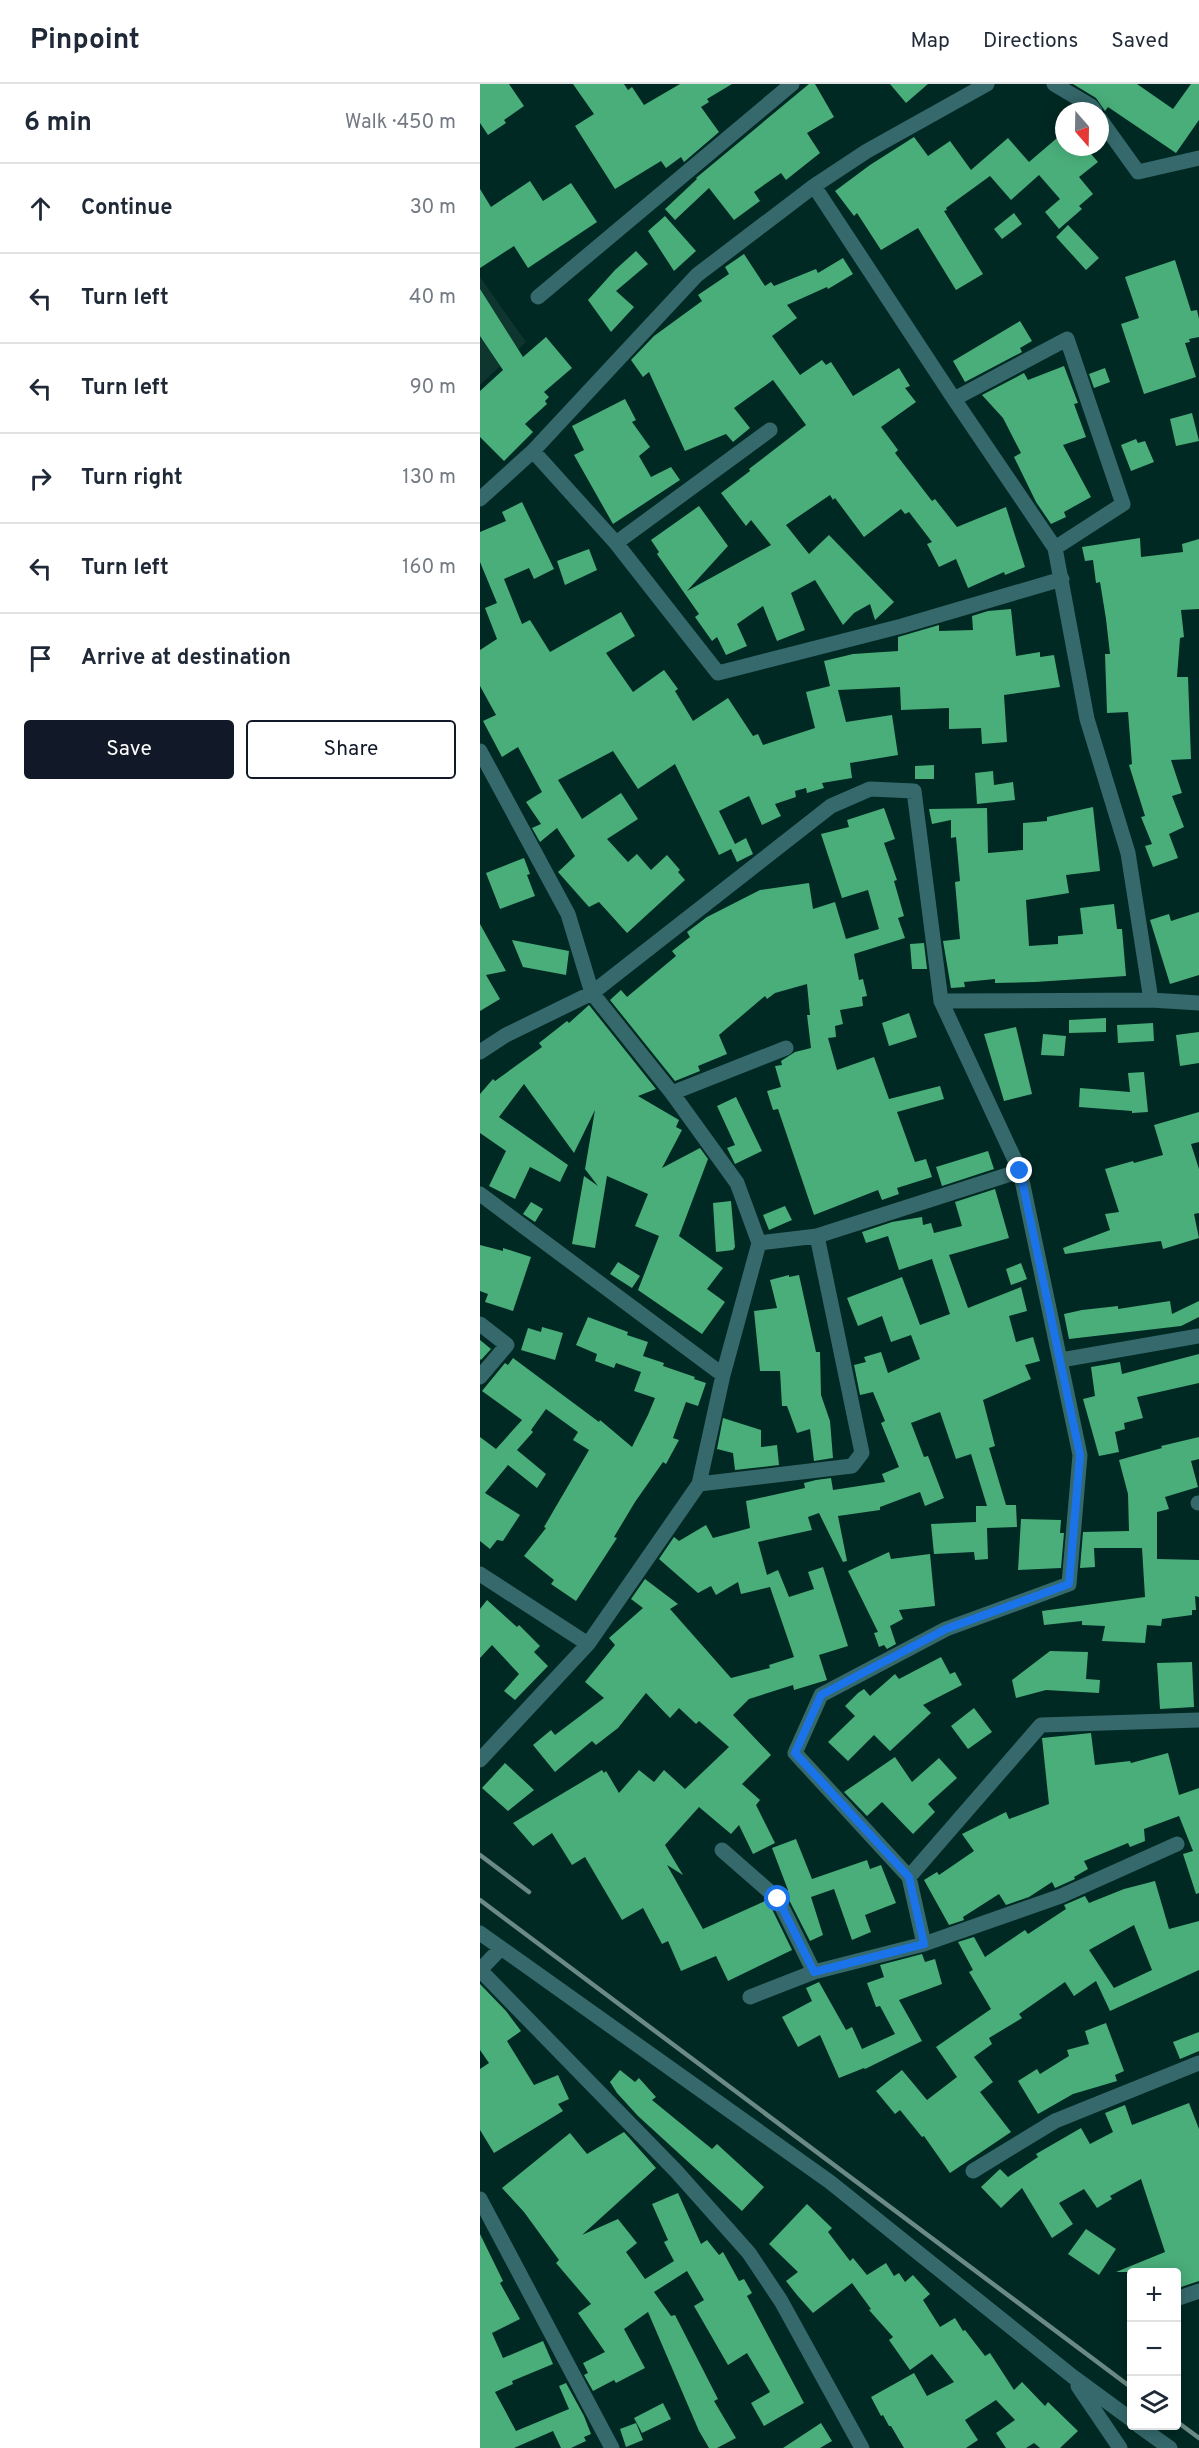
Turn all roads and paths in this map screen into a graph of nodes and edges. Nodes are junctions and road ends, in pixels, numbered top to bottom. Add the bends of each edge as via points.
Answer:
1 (792, 84) edge
2 (987, 84) edge
3 (1054, 84) edge
4 (1084, 102) edge
5 (1109, 131) edge
6 (1199, 158) edge
7 (814, 186) junction
8 (538, 297) dead end
9 (954, 399) junction
10 (770, 430) dead end
11 (533, 452) junction
12 (480, 499) edge
13 (616, 543) junction
14 (1055, 548) junction
15 (1062, 579) junction
16 (480, 751) edge
17 (592, 993) junction
18 (1150, 1000) junction
19 (941, 1001) junction
20 (1199, 1003) edge
21 (786, 1048) dead end
22 (480, 1052) edge
23 (672, 1093) junction
24 (1020, 1171) junction
25 (480, 1194) edge
26 (817, 1236) junction
27 (759, 1243) junction
28 (480, 1324) edge
29 (1199, 1336) edge
30 (1062, 1360) junction
31 (723, 1375) junction
32 (480, 1377) edge
33 (699, 1484) junction
34 (480, 1574) edge
35 (588, 1644) junction
36 (1199, 1720) edge
37 (480, 1760) edge
38 (1177, 1844) dead end
39 (722, 1850) dead end
40 (909, 1877) junction
41 (480, 1933) edge
42 (924, 1944) junction
43 (501, 1948) junction
44 (480, 1970) edge
45 (814, 1972) junction
46 (750, 1996) dead end
47 (1199, 2063) edge
48 (973, 2171) dead end
49 (480, 2199) edge
50 (1199, 2291) edge
51 (1181, 2297) edge
52 (1072, 2376) junction
53 (1127, 2417) edge
54 (1145, 2430) edge
55 (612, 2448) edge
56 (862, 2448) edge
57 (1120, 2448) edge
58 (1170, 2448) edge

1 - 8 street
2 - 7 street via 867,151
3 - 4 street
5 - 6 street via 1138,172
7 - 9 street
7 - 11 street via 697,275
9 - 14 street
9 - 14 street via 1067,339 1123,504
10 - 13 street
11 - 12 street
11 - 13 street
13 - 15 street via 718,673 902,626
14 - 15 street
15 - 18 street via 1087,719 1128,853
16 - 17 street via 568,914
17 - 19 street via 831,806 870,789 914,790
17 - 22 street
17 - 23 street
18 - 19 street
18 - 20 street
19 - 24 street
21 - 23 street
23 - 27 street via 737,1183
24 - 26 street
24 - 30 street
25 - 31 street
26 - 27 street
26 - 33 street via 862,1453 852,1466
27 - 31 street
28 - 32 street via 507,1345
29 - 30 street
30 - 40 street via 1080,1455 1069,1584 946,1629 821,1695 795,1753
31 - 33 street
33 - 35 street
34 - 35 street
35 - 37 street
36 - 40 street via 1041,1725
38 - 42 street via 1061,1896
39 - 45 street via 778,1899
40 - 42 street
41 - 43 street
42 - 45 street
43 - 44 street
43 - 52 street via 830,2182
44 - 56 street via 676,2171 748,2253 781,2301
45 - 46 street
47 - 48 street via 1055,2121
49 - 55 street
50 - 51 street
52 - 53 street
52 - 57 street
54 - 58 street

